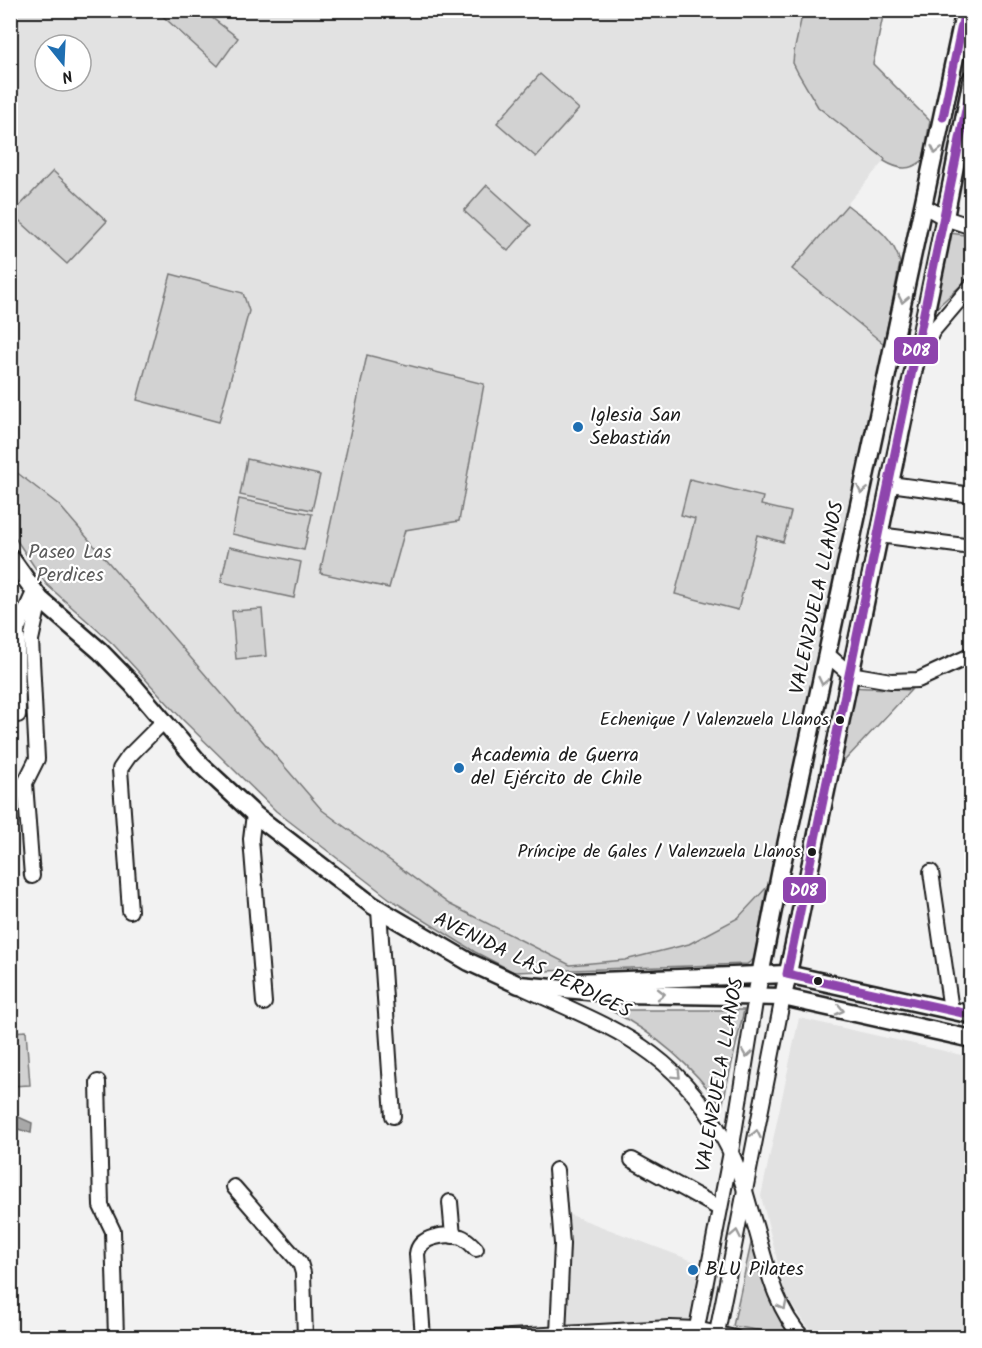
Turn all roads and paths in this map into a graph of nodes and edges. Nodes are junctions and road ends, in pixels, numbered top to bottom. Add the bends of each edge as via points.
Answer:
1 (965, 10) edge
2 (972, 78) edge
3 (924, 206) junction
4 (945, 218) junction
5 (972, 227) edge
6 (972, 285) edge
7 (909, 393) junction
8 (890, 484) junction
9 (972, 495) edge
10 (879, 535) junction
11 (972, 547) edge
12 (10, 557) edge
13 (37, 595) junction
14 (972, 655) edge
15 (828, 656) junction
16 (850, 674) junction
17 (18, 715) dead end
18 (163, 722) junction
19 (254, 814) junction
20 (931, 872) dead end
21 (32, 876) dead end
22 (379, 910) junction
23 (130, 911) dead end
24 (760, 974) junction
25 (788, 974) junction
26 (519, 985) junction
27 (756, 996) junction
28 (783, 997) junction
29 (264, 1003) dead end
30 (951, 1010) junction
31 (972, 1015) edge
32 (972, 1039) edge
33 (98, 1082) dead end
34 (393, 1116) dead end
35 (731, 1152) junction
36 (632, 1160) dead end
37 (556, 1170) dead end
38 (234, 1187) dead end
39 (744, 1191) junction
40 (450, 1202) dead end
41 (719, 1208) junction
42 (453, 1236) junction
43 (476, 1249) dead end
44 (695, 1333) edge
45 (558, 1334) junction
46 (717, 1335) edge
47 (500, 1337) edge
48 (116, 1338) edge
49 (305, 1338) edge
50 (423, 1338) edge
51 (494, 1338) edge
52 (735, 1338) edge
53 (803, 1338) edge

1 -> 3 main road, VALENZUELA LLANOS
2 - 4 main road
3 - 4 street
3 -> 15 main road, VALENZUELA LLANOS
4 - 5 street
4 - 7 main road
6 - 7 street via 932,332
7 - 8 main road
8 - 9 street
8 - 10 main road
10 - 11 street
10 - 16 main road
12 - 13 main road, AVENIDA LAS PERDICES
13 - 17 street via 17,630
13 - 18 main road, AVENIDA LAS PERDICES via 100,651
13 - 21 street via 31,640 37,759 25,783
14 - 16 street via 918,680 891,681
15 - 16 street
15 -> 24 main road, VALENZUELA LLANOS
16 - 25 main road
18 - 19 main road, AVENIDA LAS PERDICES via 201,765
18 - 23 street via 120,769
19 - 22 main road, AVENIDA LAS PERDICES
19 - 29 street via 251,839
20 - 30 street
22 - 26 main road, AVENIDA LAS PERDICES via 469,962
22 - 34 street
24 - 25 main road
24 - 26 main road
24 - 27 main road, VALENZUELA LLANOS
25 - 28 main road
25 - 30 main road
26 -> 27 main road via 622,994
26 -> 35 street, AVENIDA LAS PERDICES via 594,1018 647,1049 688,1086
27 - 28 main road
27 -> 35 street, VALENZUELA LLANOS
28 -> 32 main road
39 -> 28 street
30 - 31 main road
33 - 48 street via 101,1206 113,1232
35 - 39 street, AVENIDA LAS PERDICES
35 - 41 street, VALENZUELA LLANOS
36 - 41 street
37 - 45 street via 562,1244
38 - 49 street via 300,1263
46 -> 39 street
39 -> 53 street, AVENIDA LAS PERDICES via 781,1304
40 - 42 street
41 - 44 street, VALENZUELA LLANOS
42 - 43 street via 464,1238
42 - 50 street via 427,1240 418,1249
44 - 45 street via 670,1328
44 - 46 street
45 - 47 street
46 - 52 street
47 - 51 street

